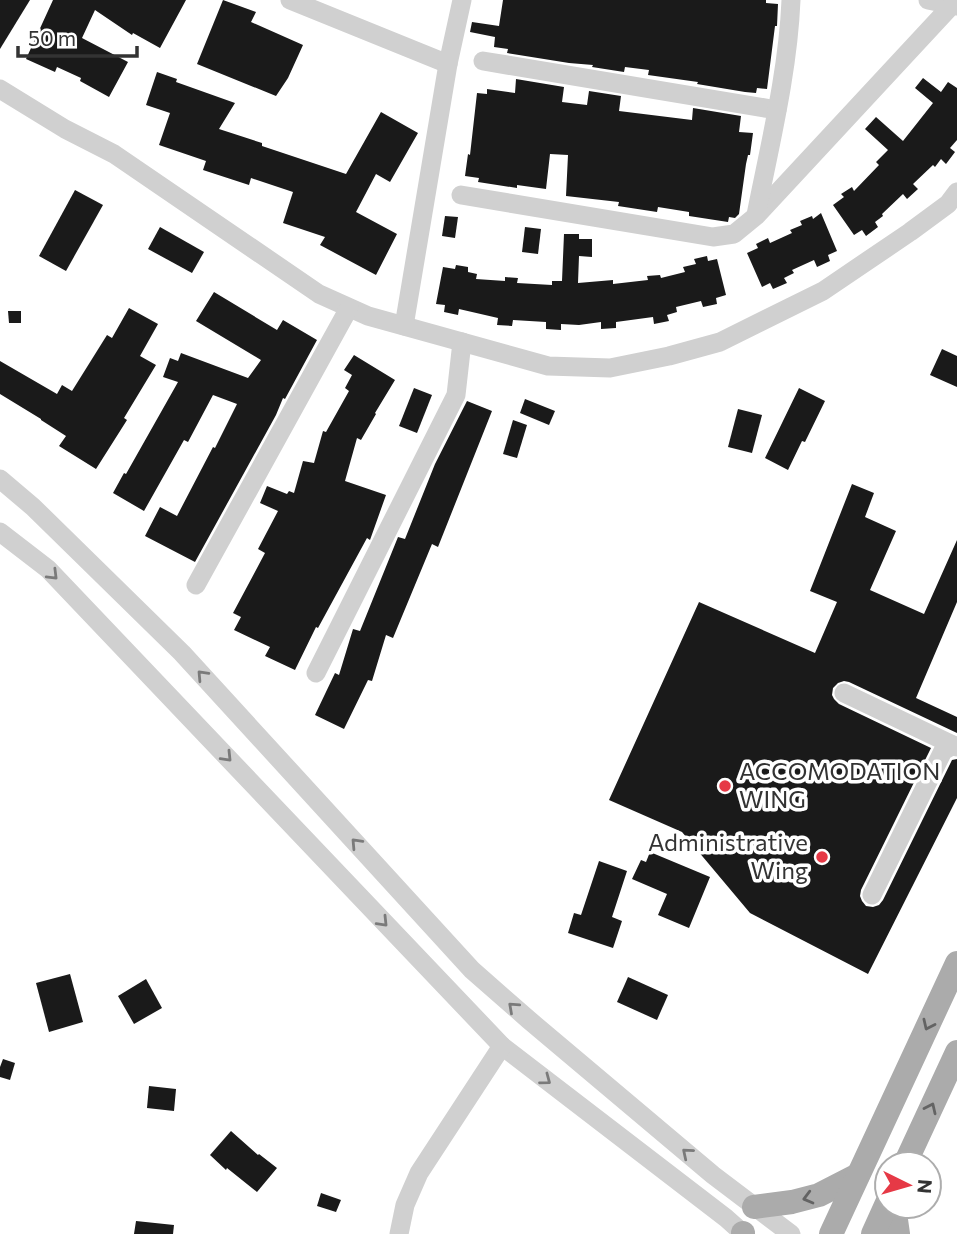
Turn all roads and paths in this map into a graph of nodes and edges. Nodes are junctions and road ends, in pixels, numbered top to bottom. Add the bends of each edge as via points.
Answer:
1 (290, 0) edge
2 (462, 0) edge
3 (791, 0) edge
4 (928, 0) edge
5 (954, 6) edge
6 (484, 61) dead end
7 (448, 64) junction
8 (0, 89) edge
9 (777, 110) junction
10 (957, 192) edge
11 (461, 195) dead end
12 (756, 216) junction
13 (349, 308) junction
14 (404, 326) junction
15 (462, 342) junction
16 (0, 479) edge
17 (0, 532) edge
18 (197, 585) dead end
19 (316, 673) dead end
20 (844, 692) dead end
21 (955, 746) edge
22 (872, 895) dead end
23 (957, 963) edge
24 (502, 1046) junction
25 (957, 1052) edge
26 (912, 1150) edge
27 (858, 1175) junction
28 (754, 1207) junction
29 (399, 1234) edge
30 (744, 1234) edge
31 (792, 1234) edge
32 (831, 1234) edge

1 - 7 street
2 - 7 street
3 - 9 street
4 - 5 street
5 - 12 street
6 - 9 street
7 - 14 street
8 - 13 street via 114,154 319,294
9 - 12 street
10 - 15 street via 948,204 824,291 720,342 610,368 548,366
11 - 12 street via 713,237 734,234
13 - 14 street
13 - 18 street
14 - 15 street
15 - 19 street via 456,395
28 -> 16 street via 472,970 182,653
17 -> 24 street via 48,569
20 - 21 street
21 - 22 street via 943,751
23 -> 27 main road
24 - 29 street via 419,1173
24 -> 30 street
26 -> 25 main road
27 -> 28 main road via 819,1195
27 - 32 main road
28 - 31 street

